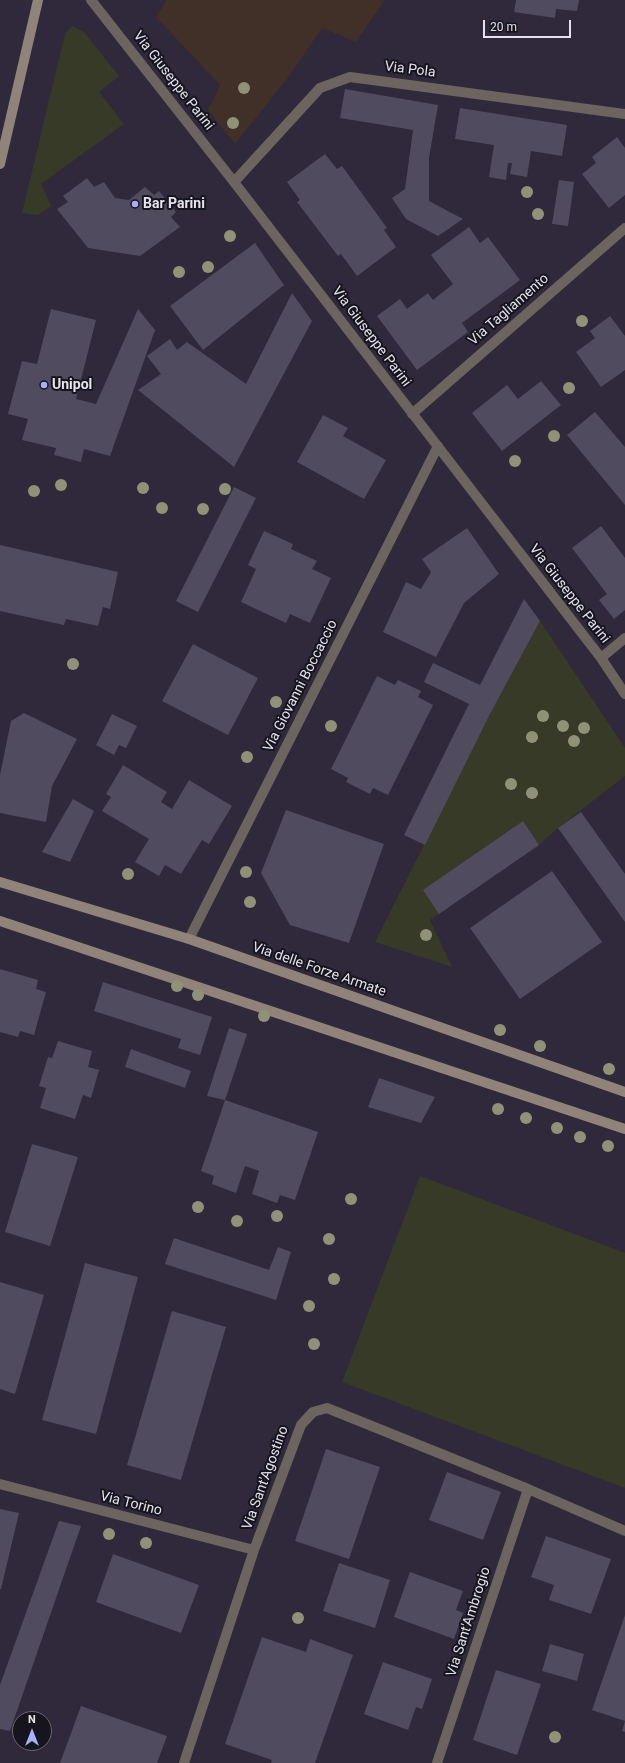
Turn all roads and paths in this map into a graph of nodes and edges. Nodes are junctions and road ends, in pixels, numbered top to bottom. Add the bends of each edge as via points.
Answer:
1 (38, 0) edge
2 (91, 0) edge
3 (625, 114) edge
4 (0, 164) edge
5 (234, 182) junction
6 (625, 228) edge
7 (412, 414) junction
8 (438, 446) junction
9 (625, 638) edge
10 (601, 658) junction
11 (625, 694) edge
12 (0, 882) edge
13 (0, 921) edge
14 (189, 939) junction
15 (625, 1092) edge
16 (625, 1130) edge
17 (0, 1484) edge
18 (528, 1489) junction
19 (625, 1531) edge
20 (254, 1550) junction
21 (184, 1763) edge
22 (437, 1763) edge

1 - 4 street
2 - 5 street, Via Giuseppe Parini
3 - 5 street, Via Pola via 350,77 320,88
5 - 7 street, Via Giuseppe Parini
6 - 7 street, Via Tagliamento
7 - 8 street, Via Giuseppe Parini
8 - 10 street, Via Giuseppe Parini
8 - 14 street, Via Giovanni Boccaccio
9 - 10 street
10 - 11 street, Via Giuseppe Parini
12 - 14 street, Via delle Forze Armate
13 - 16 street
14 - 15 street, Via delle Forze Armate
17 - 20 street, Via Torino
18 - 19 street, Via Sant'Agostino
18 - 20 street, Via Sant'Agostino via 327,1408 313,1412 301,1425
18 - 22 street, Via Sant'Ambrogio
20 - 21 street, Via Sant'Agostino

